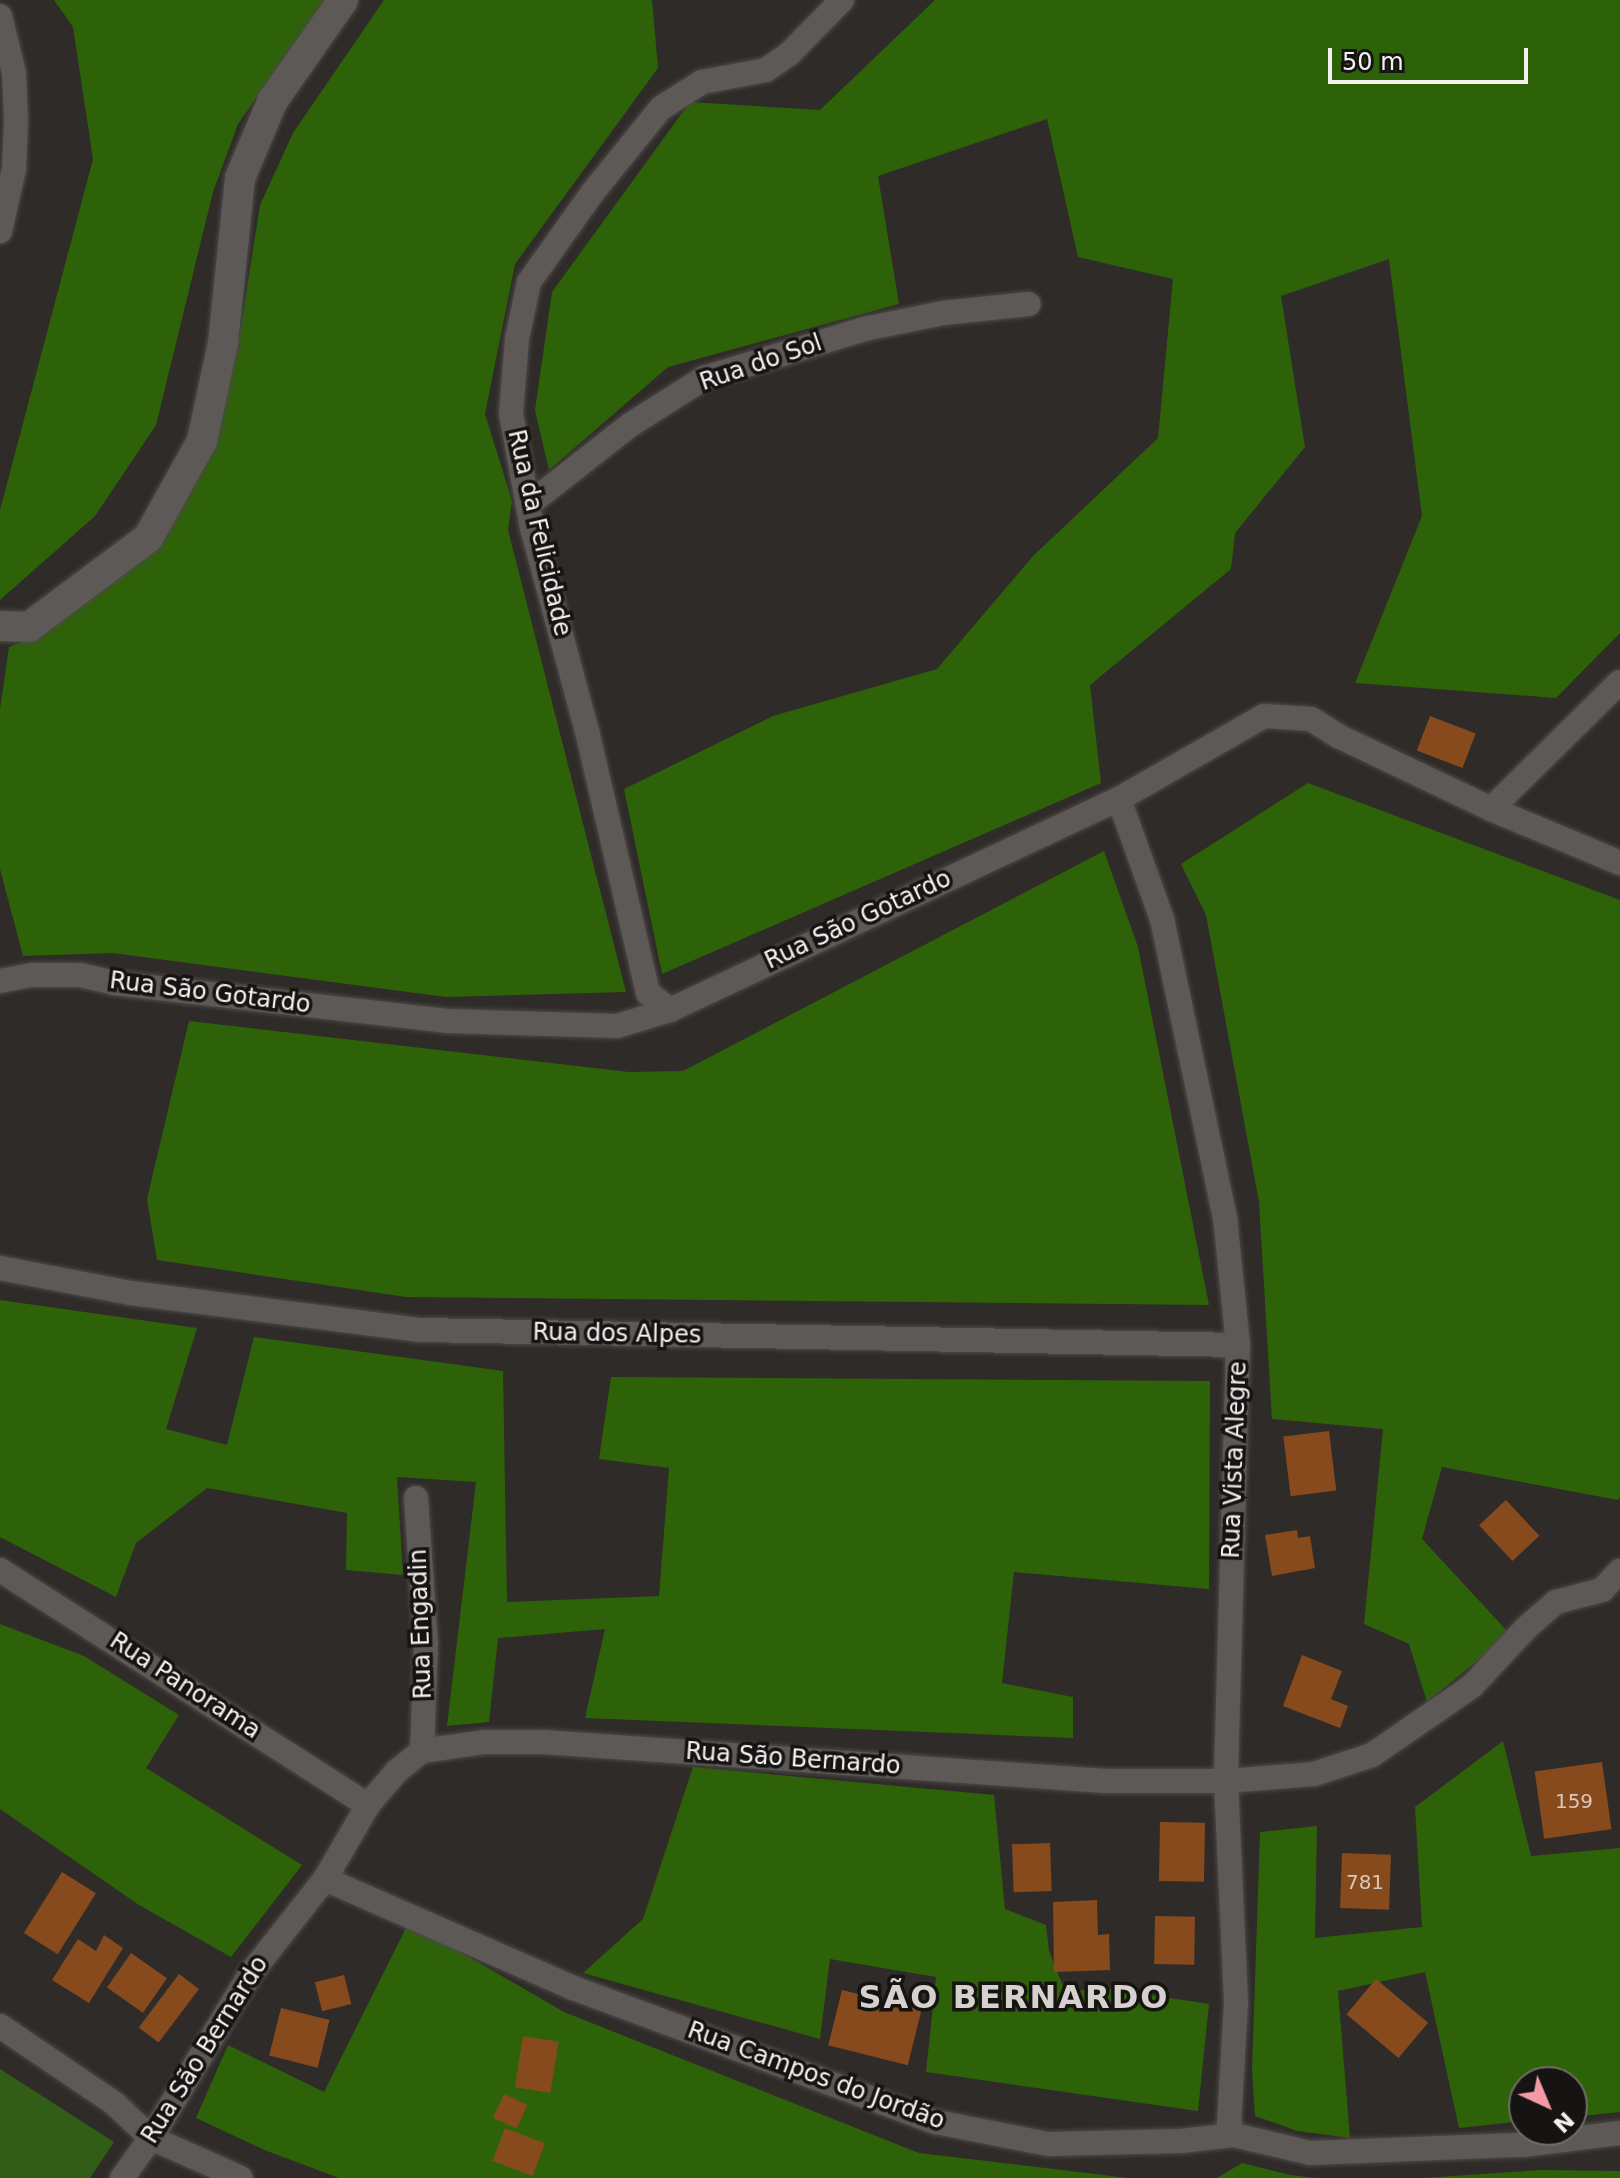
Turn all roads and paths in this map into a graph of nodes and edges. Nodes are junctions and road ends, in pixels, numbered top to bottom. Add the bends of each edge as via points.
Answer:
1 (343, 0) edge
2 (842, 0) edge
3 (0, 16) edge
4 (0, 231) edge
5 (1029, 304) dead end
6 (528, 505) junction
7 (0, 626) edge
8 (1620, 682) edge
9 (1119, 799) junction
10 (1491, 809) junction
11 (1620, 863) edge
12 (0, 981) edge
13 (670, 1010) junction
14 (0, 1268) edge
15 (1238, 1345) junction
16 (416, 1498) dead end
17 (0, 1570) edge
18 (1620, 1571) edge
19 (1611, 1598) edge
20 (422, 1751) junction
21 (1226, 1781) junction
22 (368, 1805) junction
23 (325, 1879) junction
24 (0, 2026) edge
25 (1620, 2133) edge
26 (1234, 2135) junction
27 (151, 2138) junction
28 (122, 2178) edge
29 (241, 2178) edge

1 - 7 street via 273,100 240,178 223,343 202,441 148,538 29,627
2 - 6 street, Rua da Felicidade via 766,70 702,82 661,108 529,282 517,339 511,414
3 - 4 street via 14,73 16,120 14,169
5 - 6 street, Rua do Sol via 864,329 704,378 630,425
6 - 13 street, Rua da Felicidade via 648,993
8 - 10 street
9 - 10 street, Rua São Gotardo via 1264,716 1311,719
9 - 13 street, Rua São Gotardo
9 - 15 street, Rua Vista Alegre via 1162,919 1225,1217
10 - 11 street, Rua São Gotardo
12 - 13 street, Rua São Gotardo via 80,975 447,1021 617,1026
14 - 15 street, Rua dos Alpes via 131,1293 421,1330
15 - 21 street, Rua Vista Alegre
16 - 20 street, Rua Engadin via 426,1644
17 - 22 street, Rua Panorama
18 - 19 street, Rua São Bernardo
19 - 21 street, Rua São Bernardo via 1556,1602 1472,1686 1372,1755 1314,1774
20 - 21 street, Rua São Bernardo via 470,1743 543,1742 1090,1781
20 - 22 street, Rua São Bernardo
21 - 26 street, Rua Vista Alegre via 1236,2003 1229,2123
22 - 23 street, Rua São Bernardo
23 - 26 street, Rua Campos do Jordão via 573,1988 936,2122 1048,2144
23 - 27 street, Rua São Bernardo via 251,1973
24 - 27 street via 115,2104
25 - 26 street, Rua Campos do Jordão via 1523,2145 1376,2153 1310,2153
27 - 28 street, Rua São Bernardo
27 - 29 street

